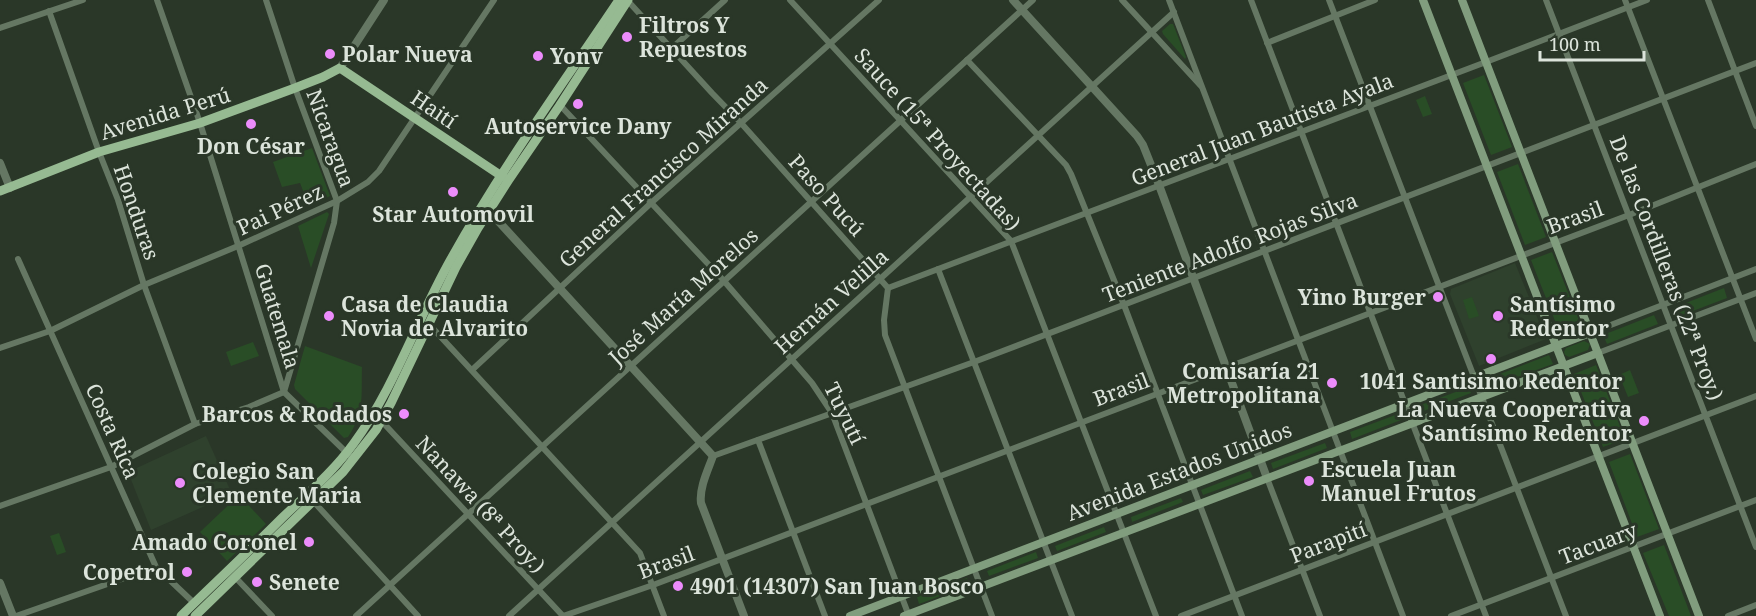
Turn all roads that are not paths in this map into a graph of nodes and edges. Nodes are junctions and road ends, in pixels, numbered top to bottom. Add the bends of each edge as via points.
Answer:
1 (83, 0) edge
2 (157, 0) edge
3 (266, 0) edge
4 (384, 0) edge
5 (494, 0) edge
6 (619, 0) edge
7 (628, 0) edge
8 (725, 0) edge
9 (789, 0) edge
10 (879, 0) edge
11 (1013, 0) edge
12 (1033, 0) edge
13 (1122, 0) edge
14 (1169, 0) edge
15 (1251, 0) edge
16 (1329, 0) edge
17 (1375, 0) edge
18 (1423, 0) edge
19 (1462, 0) edge
20 (1546, 0) edge
21 (1625, 0) edge
22 (1647, 0) edge
23 (1708, 0) edge
24 (1628, 7) junction
25 (1022, 10) junction
26 (49, 11) junction
27 (1174, 12) junction
28 (1335, 16) junction
29 (0, 28) edge
30 (1152, 32) junction
31 (1560, 34) junction
32 (1267, 43) junction
33 (830, 45) junction
34 (671, 49) junction
35 (967, 60) junction
36 (1486, 62) junction
37 (1756, 63) edge
38 (340, 68) junction
39 (1735, 71) junction
40 (1452, 75) junction
41 (1092, 86) junction
42 (295, 88) junction
43 (1203, 88) junction
44 (1664, 98) junction
45 (557, 102) junction
46 (1370, 106) junction
47 (416, 118) junction
48 (900, 121) junction
49 (200, 123) junction
50 (741, 123) junction
51 (1595, 125) junction
52 (1756, 126) edge
53 (1301, 132) junction
54 (1038, 136) junction
55 (99, 152) junction
56 (1521, 153) junction
57 (1230, 159) junction
58 (0, 164) edge
59 (1756, 164) edge
60 (1487, 167) junction
61 (504, 178) junction
62 (1160, 185) junction
63 (1698, 187) junction
64 (10, 188) junction
65 (0, 191) edge
66 (971, 197) junction
67 (1406, 198) junction
68 (337, 201) junction
69 (811, 202) junction
70 (651, 203) junction
71 (489, 211) junction
72 (1087, 213) junction
73 (1629, 215) junction
74 (1336, 224) junction
75 (1011, 241) junction
76 (1555, 242) junction
77 (238, 246) junction
78 (1265, 251) junction
79 (1521, 255) junction
80 (18, 259) dead end
81 (938, 269) junction
82 (1756, 269) edge
83 (1194, 278) junction
84 (1733, 278) junction
85 (881, 279) junction
86 (724, 281) junction
87 (144, 285) junction
88 (1440, 286) junction
89 (560, 287) junction
90 (888, 288) junction
91 (1756, 293) edge
92 (1741, 299) junction
93 (1124, 305) junction
94 (1663, 305) junction
95 (1370, 313) junction
96 (428, 323) junction
97 (1671, 325) junction
98 (50, 331) junction
99 (1590, 333) junction
100 (1047, 334) junction
101 (1756, 339) edge
102 (1299, 340) junction
103 (1556, 346) junction
104 (0, 348) edge
105 (1598, 353) junction
106 (791, 358) junction
107 (974, 362) junction
108 (630, 366) junction
109 (1564, 366) junction
110 (1225, 368) junction
111 (472, 370) junction
112 (1475, 377) junction
113 (905, 387) junction
114 (284, 392) junction
115 (1157, 393) junction
116 (1483, 396) junction
117 (1756, 396) edge
118 (1405, 404) junction
119 (832, 413) junction
120 (1706, 416) junction
121 (378, 417) junction
122 (1081, 422) junction
123 (1412, 423) junction
124 (195, 424) junction
125 (1333, 431) junction
126 (758, 440) junction
127 (700, 441) junction
128 (1633, 444) junction
129 (542, 446) junction
130 (1007, 450) junction
131 (1340, 450) junction
132 (350, 456) junction
133 (714, 456) junction
134 (1599, 458) junction
135 (1260, 459) junction
136 (111, 467) junction
137 (939, 476) junction
138 (1267, 478) junction
139 (1192, 485) junction
140 (1518, 488) junction
141 (1756, 500) edge
142 (314, 502) junction
143 (866, 503) junction
144 (1199, 504) junction
145 (0, 506) edge
146 (1740, 506) junction
147 (467, 514) junction
148 (1117, 514) junction
149 (1448, 515) junction
150 (612, 521) junction
151 (793, 531) junction
152 (1124, 532) junction
153 (1668, 534) junction
154 (1043, 542) junction
155 (1375, 543) junction
156 (1634, 547) junction
157 (1756, 547) edge
158 (722, 558) junction
159 (1050, 560) junction
160 (156, 567) junction
161 (974, 569) junction
162 (1303, 570) junction
163 (235, 577) junction
164 (1552, 578) junction
165 (0, 583) edge
166 (390, 585) junction
167 (653, 585) junction
168 (981, 587) junction
169 (537, 590) junction
170 (902, 596) junction
171 (1234, 596) junction
172 (194, 603) junction
173 (1482, 604) junction
174 (1756, 605) edge
175 (907, 615) edge
176 (14, 616) edge
177 (181, 616) edge
178 (195, 616) edge
179 (272, 616) edge
180 (356, 616) edge
181 (418, 616) edge
182 (509, 616) edge
183 (563, 616) edge
184 (664, 616) edge
185 (744, 616) edge
186 (825, 616) edge
187 (850, 616) edge
188 (992, 616) edge
189 (1072, 616) edge
190 (1156, 616) edge
191 (1181, 616) edge
192 (1242, 616) edge
193 (1320, 616) edge
194 (1403, 616) edge
195 (1451, 616) edge
196 (1486, 616) edge
197 (1566, 616) edge
198 (1660, 616) edge
199 (1699, 616) edge
200 (1728, 616) edge

1 - 26 street
2 - 49 street, Guatemala
3 - 42 street, Nicaragua
4 - 38 street
5 - 47 street, Pai Pérez
6 - 45 main road
7 - 34 street, Paso Pucú
7 - 45 main road
8 - 34 street
9 - 33 street, Sauce (15ª Proyectadas)
10 - 33 street, General Francisco Miranda
11 - 25 street
12 - 25 street, José María Morelos
13 - 30 street
14 - 27 street
15 - 32 street
16 - 28 street
17 - 28 street
18 - 40 main road
19 - 36 main road
20 - 31 street, De las Cordilleras (22ª Proy.)
21 - 24 street
22 - 24 street, General Juan Bautista Ayala
23 - 39 street
24 - 31 street, General Juan Bautista Ayala
24 - 44 street
25 - 35 street, José María Morelos
25 - 41 street
26 - 29 street
26 - 55 street, Honduras
27 - 30 street, Hernán Velilla
27 - 43 street
28 - 32 street
28 - 46 street
30 - 41 street, Hernán Velilla
30 - 43 street
31 - 36 street, General Juan Bautista Ayala
31 - 51 street, De las Cordilleras (22ª Proy.)
32 - 53 street
33 - 48 street, Sauce (15ª Proyectadas)
33 - 50 street, General Francisco Miranda
34 - 50 street, Paso Pucú
35 - 48 street, José María Morelos
35 - 54 street
36 - 40 street, General Juan Bautista Ayala
36 - 56 main road
37 - 39 street, Teniente Adolfo Rojas Silva
38 - 42 main road, Avenida Perú
38 - 47 main road, Haití
39 - 44 street, Teniente Adolfo Rojas Silva
39 - 52 street
40 - 46 street, General Juan Bautista Ayala
40 - 60 main road
41 - 54 street, Hernán Velilla
41 - 62 street via 1141,141
42 - 49 main road, Avenida Perú
42 - 68 street, Nicaragua
43 - 57 street
44 - 51 street, Teniente Adolfo Rojas Silva
44 - 63 street
45 - 61 main road
45 - 70 street, Tuyutí
46 - 53 street, General Juan Bautista Ayala
46 - 67 street
47 - 61 main road, Haití
47 - 68 street, Pai Pérez via 374,177
48 - 66 street, Sauce (15ª Proyectadas)
48 - 69 street, José María Morelos
49 - 55 main road, Avenida Perú
49 - 77 street, Guatemala
50 - 69 street, Paso Pucú
50 - 70 street, General Francisco Miranda
51 - 56 street, Teniente Adolfo Rojas Silva
51 - 73 street, De las Cordilleras (22ª Proy.)
53 - 57 street, General Juan Bautista Ayala
53 - 74 street
54 - 66 street, Hernán Velilla
54 - 72 street via 1066,165
55 - 64 main road, Avenida Perú
55 - 87 street, Honduras
56 - 60 street, Teniente Adolfo Rojas Silva
56 - 76 main road
57 - 62 street, General Juan Bautista Ayala
57 - 78 street
58 - 64 street
59 - 63 street, Brasil
60 - 67 street, Teniente Adolfo Rojas Silva
60 - 79 main road
61 - 71 main road
61 - 121 main road via 471,223 435,287
62 - 72 street, General Juan Bautista Ayala
62 - 83 street
63 - 73 street, Brasil
63 - 84 street
64 - 65 main road, Avenida Perú
66 - 75 street, Sauce (15ª Proyectadas)
66 - 85 street, Hernán Velilla
67 - 74 street, Teniente Adolfo Rojas Silva
67 - 88 street
68 - 77 street, Pai Pérez
68 - 114 street, Nicaragua
69 - 85 street, Paso Pucú
69 - 86 street, José María Morelos
70 - 86 street, Tuyutí
70 - 89 street, General Francisco Miranda
71 - 89 street
71 - 96 main road
72 - 75 street, General Juan Bautista Ayala
72 - 93 street
73 - 76 street, Brasil
73 - 94 street, De las Cordilleras (22ª Proy.)
74 - 78 street, Teniente Adolfo Rojas Silva
74 - 95 street
75 - 81 street, General Juan Bautista Ayala
75 - 100 street, Sauce (15ª Proyectadas)
76 - 79 street, Brasil
76 - 99 main road
77 - 87 street, Pai Pérez
77 - 114 street, Guatemala
78 - 83 street, Teniente Adolfo Rojas Silva
78 - 102 street
79 - 88 street, Brasil
79 - 103 main road
80 - 98 street, Costa Rica
81 - 90 street, General Juan Bautista Ayala
81 - 107 street
82 - 84 street, Avenida Estados Unidos
83 - 93 street, Teniente Adolfo Rojas Silva
83 - 110 street
84 - 92 street
84 - 94 street, Avenida Estados Unidos
85 - 90 street, Paso Pucú
85 - 106 street, Hernán Velilla
86 - 106 street, Tuyutí
86 - 108 street, José María Morelos
87 - 98 street, Pai Pérez
87 - 124 street, Honduras
88 - 95 street, Brasil
88 - 112 street
89 - 108 street
89 - 111 street, General Francisco Miranda
90 - 113 street via 885,335
91 - 92 street, Avenida Estados Unidos
92 - 97 street, Avenida Estados Unidos
92 - 101 street
93 - 100 street, Teniente Adolfo Rojas Silva
93 - 115 street
94 - 97 street, De las Cordilleras (22ª Proy.)
94 - 99 street, Avenida Estados Unidos
95 - 102 street, Brasil
95 - 118 street
96 - 111 street
96 - 121 main road
97 - 105 street, Avenida Estados Unidos
97 - 120 street, De las Cordilleras (22ª Proy.)
98 - 104 street, Pai Pérez
98 - 136 street, Costa Rica
99 - 103 main road, Avenida Estados Unidos
99 - 105 main road
100 - 107 street, Teniente Adolfo Rojas Silva
100 - 122 street, Sauce (15ª Proyectadas)
102 - 110 street, Brasil
102 - 125 street
103 - 109 main road
103 - 112 main road, Avenida Estados Unidos
105 - 109 main road, Avenida Estados Unidos
105 - 128 main road
106 - 119 street, Tuyutí
106 - 127 street, Hernán Velilla
107 - 113 street, Teniente Adolfo Rojas Silva
107 - 130 street
108 - 127 street
108 - 129 street, José María Morelos
109 - 116 main road, Avenida Estados Unidos
109 - 134 main road
110 - 115 street, Brasil
110 - 135 street
111 - 129 street
112 - 116 street
112 - 118 main road, Avenida Estados Unidos
113 - 119 street, Teniente Adolfo Rojas Silva
113 - 137 street
114 - 124 street
114 - 132 street, Guatemala
115 - 122 street, Brasil
115 - 139 street
116 - 123 main road, Avenida Estados Unidos
116 - 140 street
117 - 120 street, Parapití
118 - 123 street
118 - 125 main road, Avenida Estados Unidos
119 - 126 street, Teniente Adolfo Rojas Silva
119 - 143 street, Tuyutí
120 - 128 street, Parapití
120 - 146 street, De las Cordilleras (22ª Proy.)
121 - 132 main road
121 - 147 street, Nanawa (8ª Proy.)
122 - 130 street, Brasil
122 - 148 street, Sauce (15ª Proyectadas)
123 - 131 main road, Avenida Estados Unidos
123 - 149 street
124 - 136 street
125 - 131 street
125 - 135 main road, Avenida Estados Unidos
126 - 133 street, Teniente Adolfo Rojas Silva
126 - 151 street
127 - 133 street
127 - 150 street, Hernán Velilla
128 - 134 street, Parapití
128 - 153 main road
129 - 147 street, José María Morelos
129 - 150 street
130 - 137 street, Brasil
130 - 154 street
131 - 138 main road, Avenida Estados Unidos
131 - 155 street
132 - 142 main road
132 - 172 main road
133 - 158 street via 700,498
134 - 140 street, Parapití
134 - 156 main road
135 - 138 street
135 - 139 main road, Avenida Estados Unidos
136 - 145 street
136 - 160 street, Costa Rica
137 - 143 street, Brasil
137 - 161 street
138 - 144 main road, Avenida Estados Unidos
138 - 162 street
139 - 144 street
139 - 148 main road, Avenida Estados Unidos
140 - 149 street, Parapití
140 - 164 street
141 - 146 street, Tacuary
142 - 163 main road
142 - 166 street
143 - 151 street, Brasil
143 - 170 street, Tuyutí
144 - 152 main road, Avenida Estados Unidos
144 - 171 street
146 - 153 street, Tacuary
146 - 157 street, De las Cordilleras (22ª Proy.)
147 - 166 street, José María Morelos
147 - 169 street, Nanawa (8ª Proy.)
148 - 152 street, Sauce (15ª Proyectadas)
148 - 154 main road, Avenida Estados Unidos
149 - 155 street, Parapití
149 - 173 street
150 - 167 street via 640,553
150 - 169 street, Hernán Velilla
151 - 158 street, Brasil
151 - 186 street
152 - 159 main road, Avenida Estados Unidos
152 - 190 street, Sauce (15ª Proyectadas)
153 - 156 street, Tacuary
153 - 199 main road
154 - 159 street
154 - 161 main road, Avenida Estados Unidos
155 - 162 street, Parapití
155 - 194 street
156 - 164 street, Tacuary
156 - 198 main road
158 - 167 street, Brasil
158 - 185 street
159 - 168 main road, Avenida Estados Unidos
159 - 189 street
160 - 172 street, Costa Rica
160 - 176 street
161 - 168 street
161 - 170 main road, Avenida Estados Unidos
162 - 171 street, Parapití
162 - 193 street
163 - 178 main road
163 - 179 street
164 - 173 street, Tacuary
164 - 197 street
165 - 176 street
166 - 180 street, José María Morelos
166 - 181 street
167 - 183 street, Brasil
167 - 184 street
168 - 175 main road, Avenida Estados Unidos
168 - 188 street
169 - 182 street, Hernán Velilla
169 - 183 street, Nanawa (8ª Proy.)
170 - 175 street, Tuyutí
170 - 187 main road, Avenida Estados Unidos
171 - 191 street, Parapití
171 - 192 street
172 - 177 main road
173 - 195 street, Tacuary
173 - 196 street
174 - 200 street

